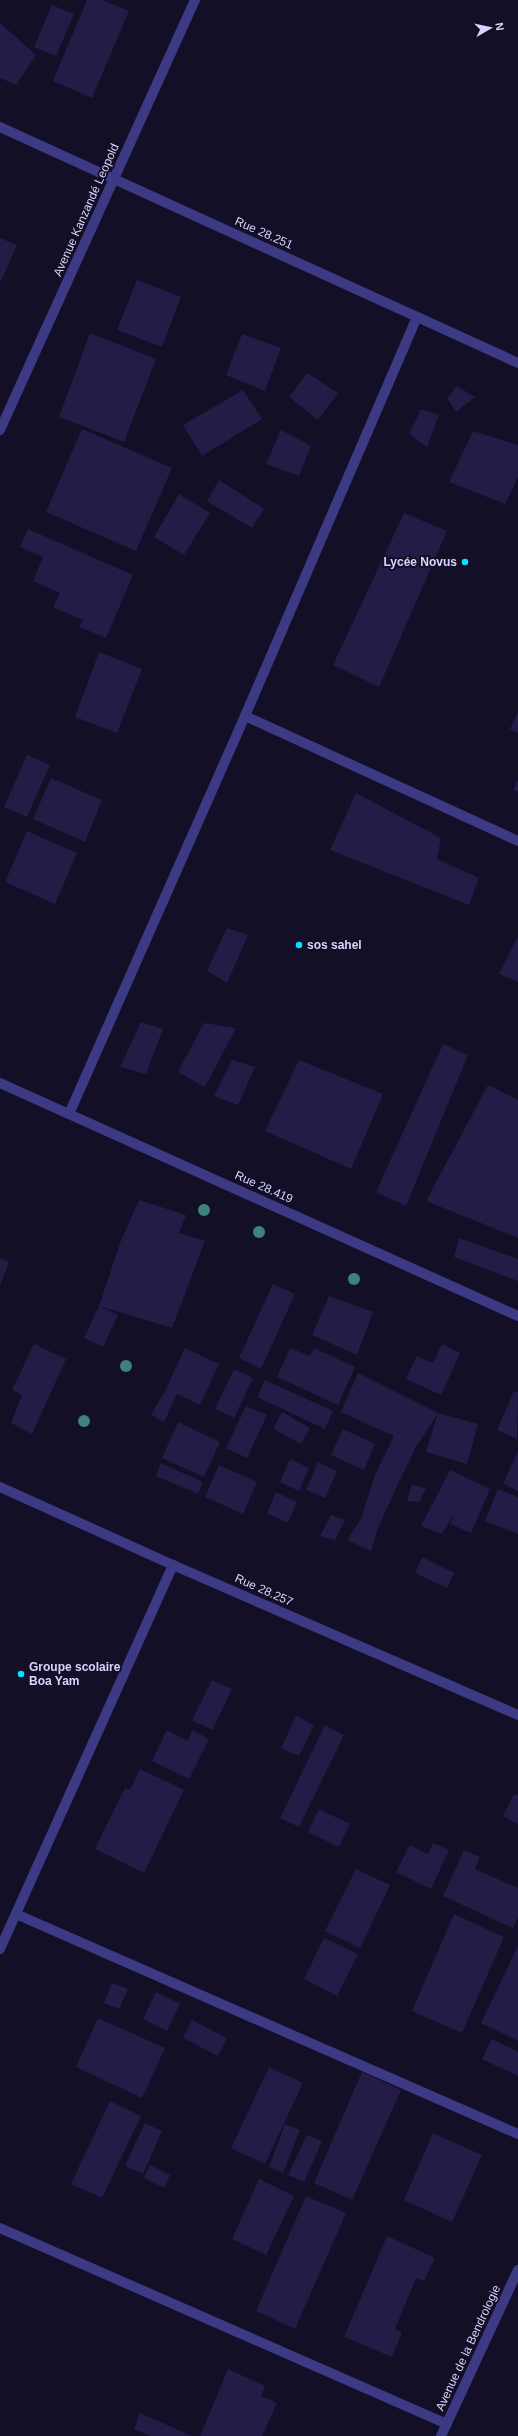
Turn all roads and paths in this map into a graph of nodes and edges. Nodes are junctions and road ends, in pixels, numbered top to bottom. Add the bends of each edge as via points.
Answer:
1 (195, 0) edge
2 (0, 127) edge
3 (114, 179) junction
4 (417, 317) junction
5 (518, 363) edge
6 (0, 430) edge
7 (245, 716) junction
8 (518, 841) edge
9 (0, 1083) edge
10 (69, 1114) junction
11 (518, 1316) edge
12 (0, 1487) edge
13 (173, 1565) junction
14 (518, 1715) edge
15 (16, 1914) junction
16 (0, 1949) edge
17 (518, 2134) edge
18 (0, 2228) edge
19 (518, 2270) edge
20 (447, 2424) junction
21 (441, 2436) edge

1 - 3 street, Avenue Kanzandé Leopold
2 - 3 street, Rue 28.251
3 - 4 street, Rue 28.251
3 - 6 street, Avenue Kanzandé Leopold
4 - 5 street, Rue 28.251
4 - 7 street
7 - 8 street
7 - 10 street
9 - 10 street, Rue 28.419
10 - 11 street, Rue 28.419
12 - 13 street, Rue 28.257
13 - 14 street, Rue 28.257
13 - 15 street
15 - 16 street
15 - 17 street
18 - 20 street
19 - 20 street, Avenue de la Bendrologie
20 - 21 street, Avenue de la Bendrologie

